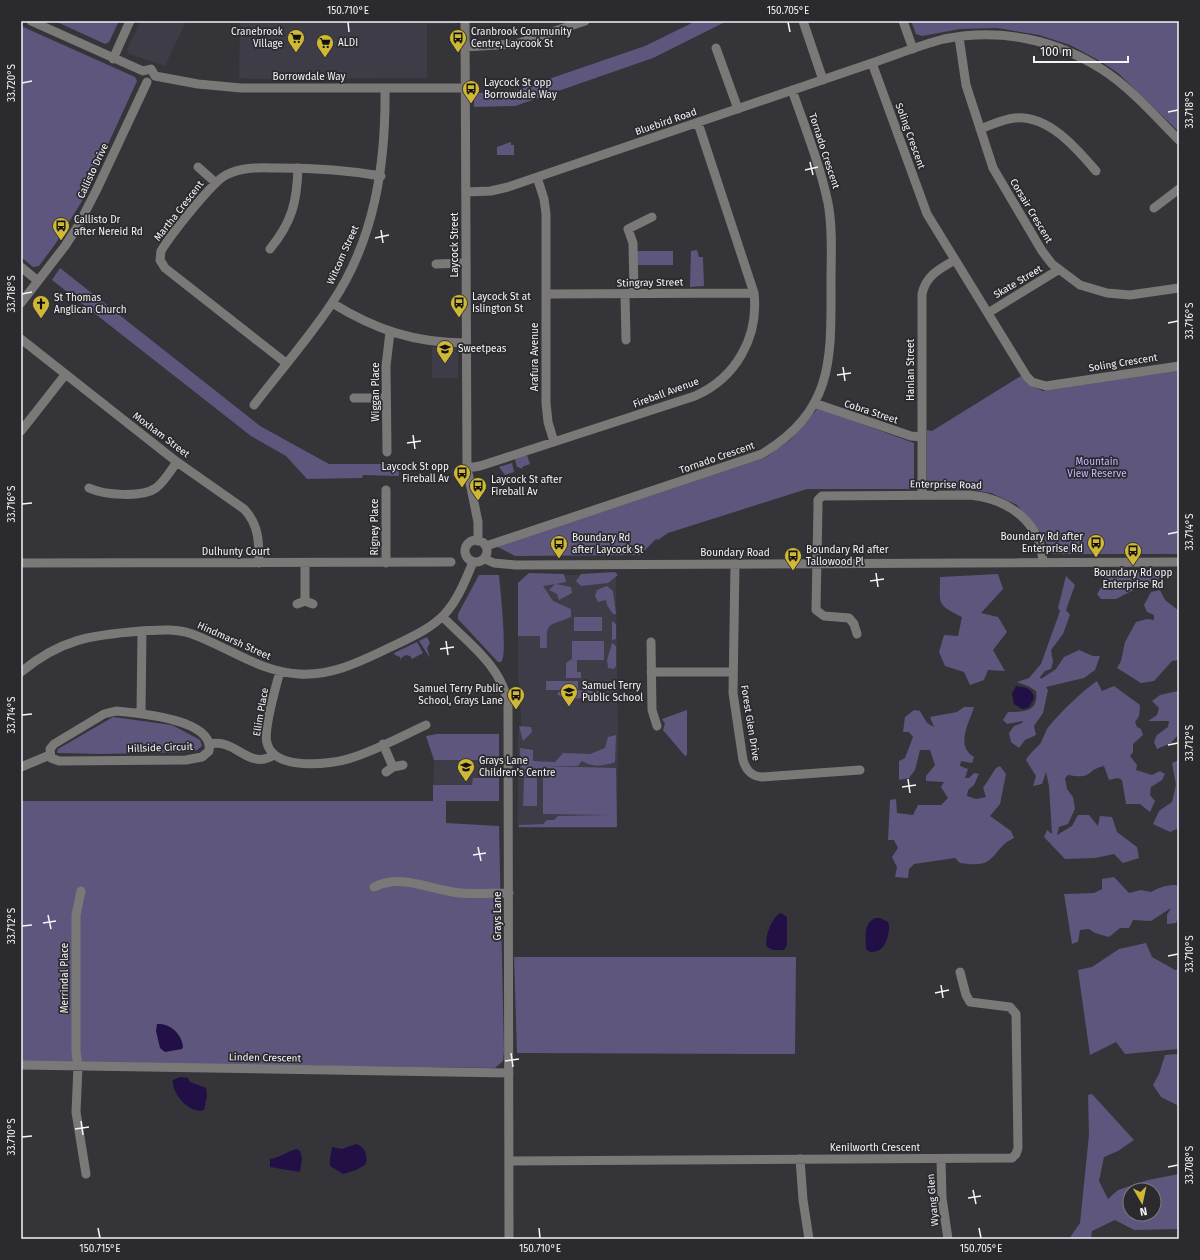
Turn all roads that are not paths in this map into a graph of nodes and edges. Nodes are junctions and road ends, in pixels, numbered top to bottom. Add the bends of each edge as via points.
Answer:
1 (31, 21) edge
2 (130, 21) edge
3 (465, 21) edge
4 (585, 21) edge
5 (803, 21) edge
6 (903, 21) edge
7 (959, 37) junction
8 (465, 47) junction
9 (716, 48) dead end
10 (913, 49) junction
11 (113, 59) junction
12 (872, 63) junction
13 (143, 71) junction
14 (155, 76) junction
15 (823, 80) junction
16 (146, 82) junction
17 (386, 88) junction
18 (465, 88) junction
19 (792, 90) junction
20 (738, 109) junction
21 (698, 123) junction
22 (980, 129) junction
23 (1179, 140) edge
24 (198, 167) dead end
25 (298, 168) junction
26 (1096, 171) dead end
27 (381, 176) junction
28 (537, 177) junction
29 (216, 183) junction
30 (1179, 189) edge
31 (466, 192) junction
32 (1154, 208) dead end
33 (652, 217) dead end
34 (270, 249) dead end
35 (955, 260) junction
36 (466, 263) junction
37 (436, 264) dead end
38 (21, 267) edge
39 (1058, 270) junction
40 (38, 281) junction
41 (1179, 288) edge
42 (754, 292) junction
43 (546, 294) junction
44 (630, 294) junction
45 (21, 303) edge
46 (332, 303) junction
47 (988, 313) junction
48 (390, 332) junction
49 (21, 339) edge
50 (626, 340) dead end
51 (466, 343) junction
52 (286, 363) junction
53 (1179, 366) edge
54 (66, 375) junction
55 (354, 398) dead end
56 (386, 398) junction
57 (814, 403) junction
58 (254, 405) dead end
59 (21, 431) edge
60 (922, 437) junction
61 (554, 442) junction
62 (387, 452) dead end
63 (177, 462) junction
64 (467, 468) junction
65 (89, 488) dead end
66 (386, 490) dead end
67 (922, 495) junction
68 (478, 541) junction
69 (486, 546) junction
70 (484, 559) junction
71 (21, 562) edge
72 (451, 562) dead end
73 (473, 562) junction
74 (1179, 562) edge
75 (259, 563) junction
76 (305, 563) junction
77 (386, 563) junction
78 (1043, 563) junction
79 (734, 564) junction
80 (818, 564) junction
81 (305, 603) dead end
82 (443, 617) junction
83 (142, 631) junction
84 (857, 634) dead end
85 (651, 642) dead end
86 (280, 671) junction
87 (21, 672) edge
88 (651, 672) junction
89 (733, 672) junction
90 (141, 714) junction
91 (426, 725) dead end
92 (657, 726) dead end
93 (210, 744) junction
94 (383, 744) junction
95 (50, 755) junction
96 (274, 755) junction
97 (403, 766) dead end
98 (21, 767) edge
99 (860, 770) dead end
100 (374, 887) dead end
101 (81, 891) dead end
102 (508, 893) junction
103 (960, 972) dead end
104 (21, 1065) edge
105 (78, 1066) junction
106 (509, 1073) junction
107 (800, 1159) junction
108 (941, 1159) junction
109 (509, 1161) junction
110 (86, 1174) dead end
111 (509, 1239) edge
112 (809, 1239) edge
113 (948, 1239) edge

1 - 11 street, Borrowdale Way
2 - 11 street
3 - 8 street, Laycock Street
4 - 8 street via 516,44
5 - 15 street
6 - 10 street
7 - 10 street
7 - 22 street, Corsair Crescent via 966,85
7 - 23 street via 1008,35 1066,50 1120,83
8 - 18 street, Laycock Street
9 - 20 street
10 - 12 street
11 - 13 street, Borrowdale Way
12 - 15 street, Bluebird Road
12 - 35 street, Soling Crescent via 922,204
13 - 14 street, Borrowdale Way via 151,69
13 - 16 street via 142,77
14 - 16 street via 152,81
14 - 17 street, Borrowdale Way via 241,88
15 - 19 street, Bluebird Road
16 - 40 street, Callisto Drive via 86,211 65,246
17 - 18 street, Borrowdale Way
17 - 27 street, Witcom Street
18 - 31 street, Laycock Street
19 - 20 street, Bluebird Road
19 - 57 street, Tornado Crescent via 824,187 831,225 831,350 824,381
20 - 21 street, Bluebird Road
21 - 28 street, Bluebird Road
21 - 42 street, Fireball Avenue
22 - 26 street via 1012,118 1034,121 1065,139
22 - 39 street, Corsair Crescent via 1001,184 1042,251
24 - 29 street
25 - 27 street, Martha Crescent
25 - 29 street, Martha Crescent via 242,169 224,176
25 - 34 street via 297,194 292,215
27 - 46 street, Witcom Street via 363,242 350,273
28 - 31 street, Bluebird Road via 499,189
28 - 43 street, Arafura Avenue via 546,214
29 - 52 street, Martha Crescent via 162,249 160,260 165,268
30 - 32 street
31 - 36 street, Laycock Street
33 - 44 street via 628,229 633,249
35 - 47 street, Soling Crescent
35 - 60 street, Hanlan Street via 932,274 922,294
36 - 37 street
36 - 51 street, Laycock Street
38 - 40 street
39 - 41 street, Corsair Crescent via 1080,285 1107,293 1130,295
39 - 47 street, Skate Street
40 - 45 street, Callisto Drive
42 - 44 street, Stingray Street
42 - 61 street, Fireball Avenue via 754,320 746,346 737,363 717,384 690,398
43 - 44 street, Stingray Street
43 - 61 street, Arafura Avenue via 546,403
44 - 50 street
46 - 48 street
46 - 52 street, Witcom Street
47 - 53 street, Soling Crescent via 1027,377 1038,385 1046,386
48 - 51 street via 430,341
48 - 56 street, Wiggan Place
49 - 54 street, Moxham Street
51 - 64 street, Laycock Street
52 - 58 street, Witcom Street
54 - 59 street
54 - 63 street, Moxham Street
55 - 56 street
56 - 62 street, Wiggan Place
57 - 60 street, Cobra Street via 911,436
57 - 69 street, Tornado Crescent via 796,428 762,454
60 - 67 street, Hanlan Street
61 - 64 street, Fireball Avenue
63 - 65 street via 158,486 148,492 107,493
63 - 75 street, Moxham Street via 248,513 257,533
64 - 68 street, Laycock Street via 478,522
66 - 77 street, Rigney Place
67 - 78 street, Enterprise Road via 970,494 988,497 1004,504 1034,531 1042,549
67 - 80 street, Enterprise Road via 822,496 818,500
68 - 69 street
68 - 73 street via 471,542 466,547 467,558
69 - 70 street via 487,553
70 - 73 street
70 - 79 street, Boundary Road via 512,565
71 - 75 street, Dulhunty Court
72 - 77 street, Dulhunty Court
73 - 82 street, Hindmarsh Street via 459,595
74 - 78 street, Boundary Road
75 - 76 street, Dulhunty Court
76 - 77 street, Dulhunty Court
76 - 81 street
78 - 80 street, Boundary Road
79 - 80 street, Boundary Road
79 - 89 street, Forest Glen Drive
80 - 84 street via 815,588 817,612 824,616 849,618
82 - 86 street, Hindmarsh Street via 420,633 340,669 311,674
82 - 102 street, Grays Lane via 493,668 507,695
83 - 86 street, Hindmarsh Street via 168,629 186,632
83 - 87 street, Hindmarsh Street via 97,635 73,641 41,656
83 - 90 street
85 - 88 street
86 - 96 street, Ellim Place via 266,735 267,743
88 - 89 street
88 - 92 street via 652,712
89 - 99 street, Forest Glen Drive via 733,697 743,760 752,774 765,777
90 - 93 street, Hillside Circuit via 171,718 206,736
90 - 95 street, Hillside Circuit via 116,710 104,714 54,744 50,749
91 - 94 street
93 - 95 street, Hillside Circuit via 205,755 186,760 59,761 53,760
93 - 96 street via 224,744 258,761
94 - 96 street via 356,756 332,762 287,762
94 - 97 street via 389,770
95 - 98 street
100 - 102 street via 385,882 404,882 453,892
101 - 105 street, Merrindal Place via 76,923
102 - 106 street, Grays Lane
103 - 108 street, Kenilworth Crescent via 970,1002 1010,1007 1016,1014 1018,1148 1015,1156 1008,1159
104 - 105 street, Linden Crescent
105 - 106 street, Linden Crescent
105 - 110 street, Merrindal Place via 76,1112
106 - 109 street, Grays Lane
107 - 108 street, Kenilworth Crescent
107 - 109 street, Kenilworth Crescent
107 - 112 street via 802,1200
108 - 113 street, Wyang Glen via 942,1198
109 - 111 street, Grays Lane

